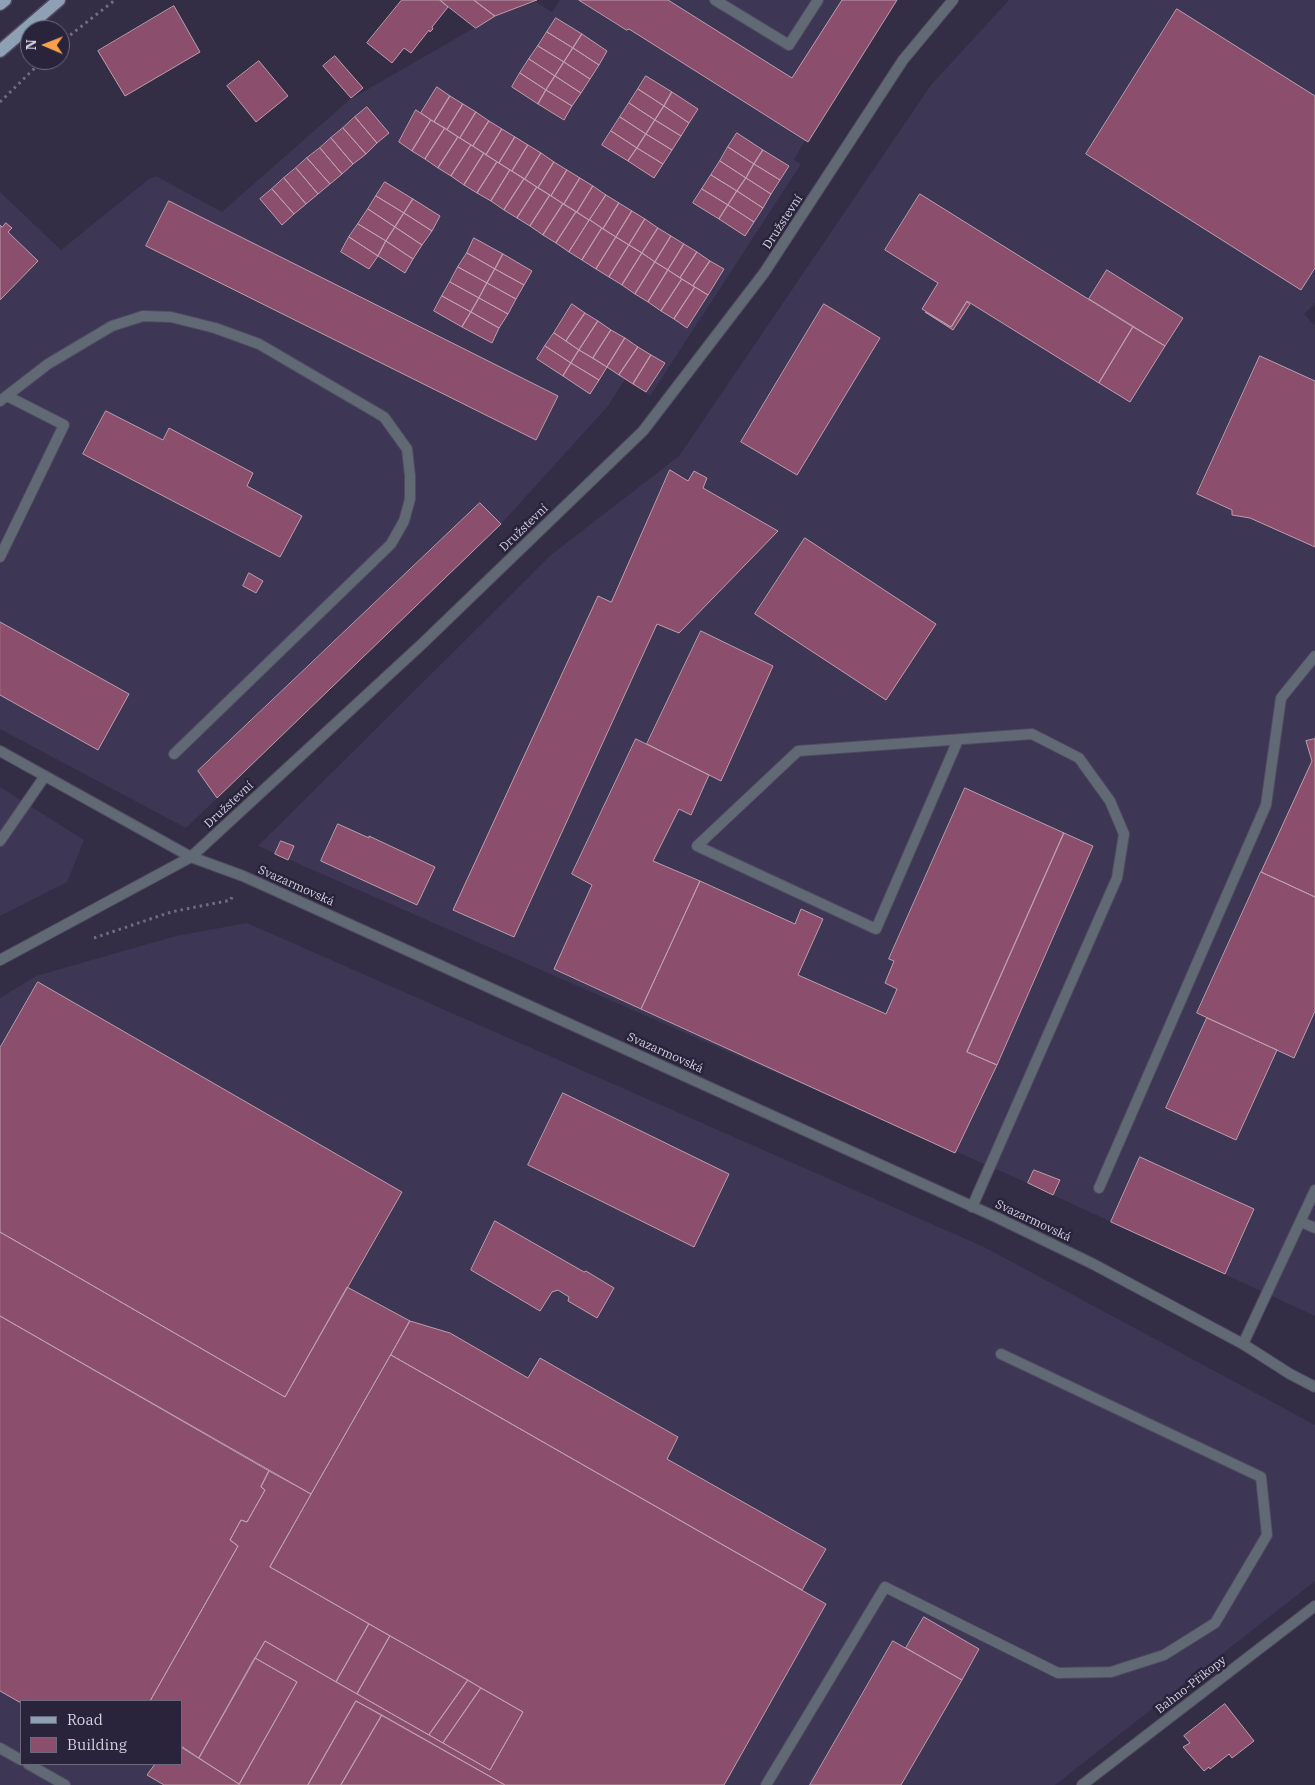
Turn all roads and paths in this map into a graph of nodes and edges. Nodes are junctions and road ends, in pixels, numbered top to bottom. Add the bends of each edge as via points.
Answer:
1 (5, 0) edge
2 (59, 0) edge
3 (115, 0) edge
4 (715, 0) edge
5 (818, 0) edge
6 (953, 0) edge
7 (0, 4) edge
8 (70, 35) edge
9 (0, 51) edge
10 (33, 70) edge
11 (0, 102) edge
12 (3, 399) edge
13 (0, 557) edge
14 (1315, 656) edge
15 (958, 740) junction
16 (0, 751) edge
17 (174, 754) dead end
18 (45, 776) junction
19 (0, 841) edge
20 (191, 857) junction
21 (243, 876) junction
22 (90, 939) dead end
23 (0, 960) edge
24 (1099, 1188) dead end
25 (1315, 1190) edge
26 (972, 1207) junction
27 (1301, 1222) junction
28 (1315, 1228) edge
29 (1243, 1344) junction
30 (1001, 1354) dead end
31 (1315, 1387) edge
32 (1315, 1606) edge
33 (0, 1748) edge
34 (20, 1759) edge
35 (30, 1765) edge
36 (65, 1785) edge
37 (766, 1785) edge
38 (1082, 1785) edge

1 - 7 main road
2 - 9 main road
3 - 8 path
4 - 5 street via 789,45
6 - 20 street, Družstevní via 903,60 764,273 643,431 422,644
10 - 11 path
12 - 13 street via 64,425
12 - 17 street via 48,364 112,326 143,316 171,317 216,328 258,344 384,417 407,449 410,499 404,521 391,544
14 - 24 street via 1281,698 1266,805
15 - 15 street via 798,751 697,846 876,928
15 - 26 street via 1032,734 1079,758 1110,801 1124,834 1117,878
16 - 18 street, Svazarmovská
18 - 19 street
18 - 20 street, Svazarmovská
20 - 21 street, Svazarmovská
20 - 23 street, Družstevní
21 - 22 path via 231,900 171,912
21 - 26 street, Svazarmovská
25 - 27 street
26 - 29 street, Svazarmovská via 1093,1264
27 - 28 street
27 - 29 street
29 - 31 street, Svazarmovská
30 - 37 street via 1261,1477 1268,1535 1215,1623 1164,1655 1111,1672 1058,1673 885,1587
32 - 38 street, Bahno-Příkopy
33 - 34 street
35 - 36 street

